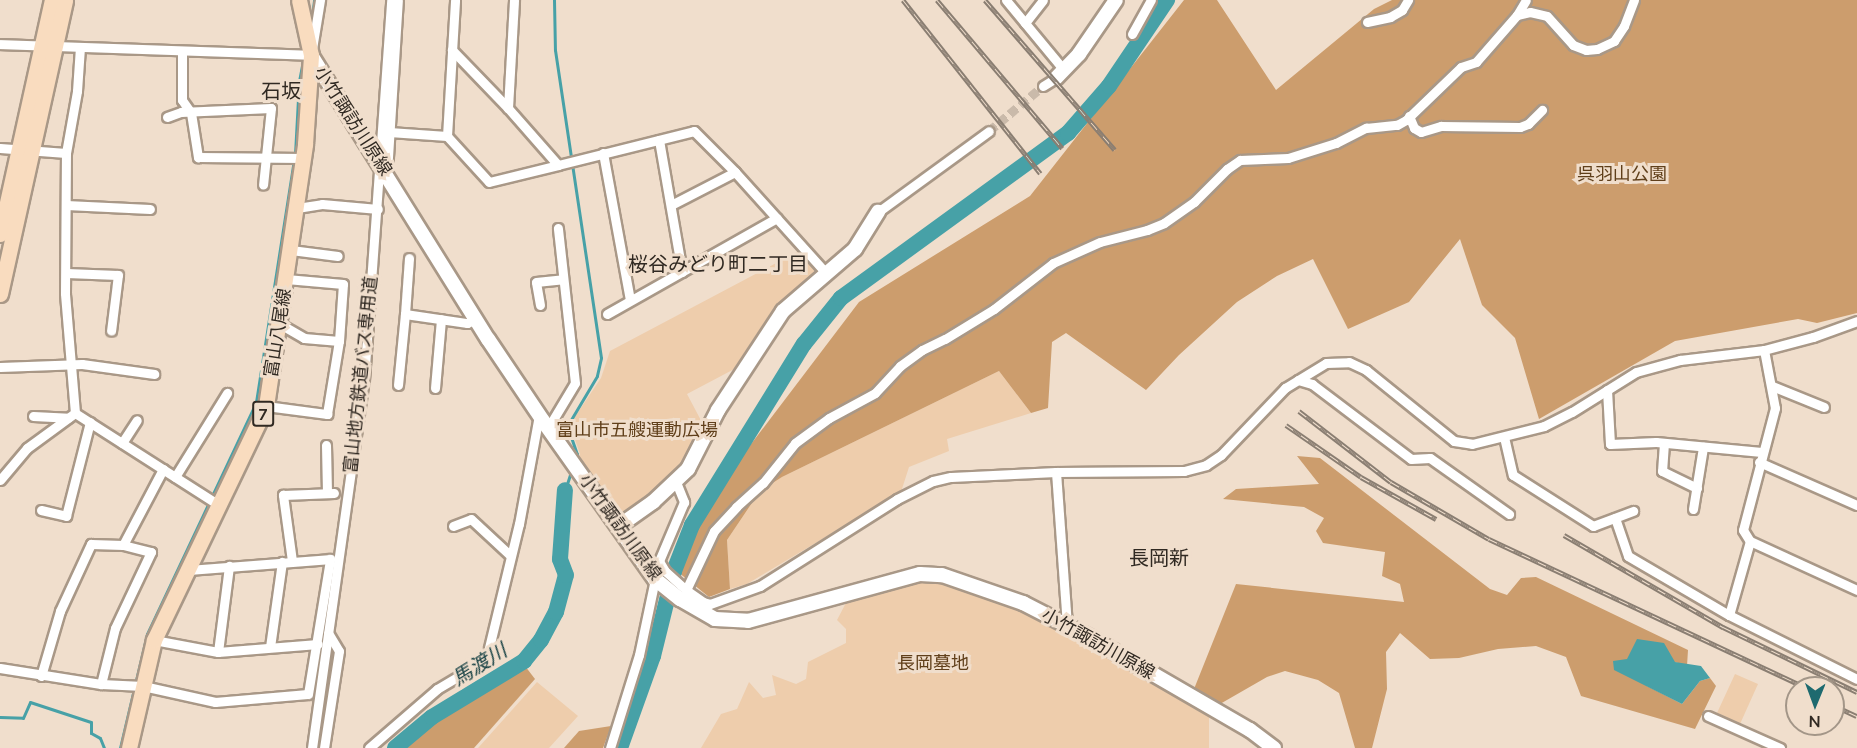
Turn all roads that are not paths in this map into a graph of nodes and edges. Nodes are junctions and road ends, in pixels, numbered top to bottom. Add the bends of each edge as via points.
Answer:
1 (52, 0) edge
2 (65, 0) edge
3 (299, 0) edge
4 (320, 0) edge
5 (391, 0) edge
6 (398, 0) edge
7 (455, 0) edge
8 (514, 0) edge
9 (1006, 0) edge
10 (1043, 0) edge
11 (1116, 0) edge
12 (1150, 0) edge
13 (1408, 0) edge
14 (1526, 0) edge
15 (1634, 0) edge
16 (1517, 15) junction
17 (1367, 22) dead end
18 (1025, 23) junction
19 (1132, 34) dead end
20 (0, 44) edge
21 (48, 46) junction
22 (80, 47) junction
23 (452, 50) junction
24 (182, 51) junction
25 (311, 55) junction
26 (1060, 74) junction
27 (1044, 86) tunnel mouth
28 (508, 108) junction
29 (1542, 110) dead end
30 (191, 113) junction
31 (1409, 116) junction
32 (167, 117) dead end
33 (990, 131) tunnel mouth
34 (389, 132) junction
35 (447, 136) junction
36 (659, 140) junction
37 (0, 148) edge
38 (26, 148) junction
39 (66, 153) junction
40 (603, 153) junction
41 (267, 158) junction
42 (303, 158) junction
43 (558, 165) junction
44 (384, 170) junction
45 (735, 172) junction
46 (263, 185) dead end
47 (66, 205) junction
48 (671, 205) junction
49 (297, 208) junction
50 (150, 209) dead end
51 (378, 209) junction
52 (878, 212) joint
53 (777, 218) junction
54 (558, 228) dead end
55 (0, 234) edge
56 (291, 250) junction
57 (338, 256) dead end
58 (409, 258) dead end
59 (682, 272) junction
60 (825, 272) junction
61 (66, 273) junction
62 (286, 279) junction
63 (563, 279) junction
64 (0, 294) edge
65 (630, 300) junction
66 (540, 305) dead end
67 (405, 314) junction
68 (608, 314) dead end
69 (441, 319) junction
70 (476, 319) junction
71 (1857, 321) edge
72 (280, 324) junction
73 (111, 331) dead end
74 (339, 341) junction
75 (1764, 350) junction
76 (71, 366) junction
77 (0, 367) edge
78 (154, 374) dead end
79 (1298, 380) junction
80 (398, 385) dead end
81 (1772, 386) junction
82 (435, 388) dead end
83 (1606, 390) junction
84 (226, 393) dead end
85 (266, 406) junction
86 (1824, 407) dead end
87 (71, 415) junction
88 (539, 415) junction
89 (33, 416) dead end
90 (137, 420) dead end
91 (90, 422) junction
92 (548, 428) junction
93 (1504, 437) junction
94 (122, 443) junction
95 (1664, 443) junction
96 (326, 445) dead end
97 (1703, 447) junction
98 (1761, 457) junction
99 (163, 469) junction
100 (1056, 472) junction
101 (175, 477) junction
102 (0, 480) edge
103 (676, 482) junction
104 (1697, 488) junction
105 (1857, 505) edge
106 (219, 506) junction
107 (1694, 509) dead end
108 (41, 510) dead end
109 (1633, 511) dead end
110 (1509, 514) dead end
111 (1614, 518) junction
112 (453, 526) dead end
113 (619, 526) junction
114 (1750, 541) junction
115 (123, 545) junction
116 (511, 556) junction
117 (292, 561) junction
118 (282, 562) junction
119 (229, 566) junction
120 (186, 570) junction
121 (658, 581) junction
122 (1857, 590) edge
123 (683, 595) junction
124 (1729, 615) junction
125 (1067, 626) junction
126 (328, 633) junction
127 (154, 640) junction
128 (318, 644) junction
129 (270, 647) junction
130 (218, 652) junction
131 (0, 668) edge
132 (41, 676) junction
133 (1857, 679) edge
134 (101, 684) junction
135 (143, 686) junction
136 (1708, 716) dead end
137 (129, 748) edge
138 (312, 748) edge
139 (324, 748) edge
140 (369, 748) edge
141 (610, 748) edge
142 (1275, 748) edge
143 (1780, 748) edge

1 - 21 main road
2 - 21 main road
3 - 25 main road, 富山八尾線 / 7
4 - 25 street
5 - 44 street, 富山地方鉄道バス専用道
6 - 34 street
7 - 23 street
8 - 28 street
9 - 18 street
10 - 18 street
11 - 26 main road via 1079,54
12 - 19 street
13 - 17 street via 1402,10 1390,17
14 - 16 street
15 - 16 street via 1614,41 1597,49 1573,45 1547,15
16 - 31 street via 1476,62 1461,67
18 - 26 street
20 - 21 street
21 - 22 street
21 - 38 main road
22 - 24 street
22 - 39 street
23 - 28 street
23 - 35 street
24 - 25 street
24 - 30 street via 182,100
25 - 42 main road, 富山八尾線 / 7
25 - 44 main road, 小竹諏訪川原線
26 - 27 street
28 - 43 street
29 - 31 street via 1520,127 1441,126 1421,132 1414,128
30 - 32 street
30 - 41 street via 198,158
30 - 41 street via 271,108
31 - 123 street via 1397,125 1366,128 1288,158 1240,160 1199,198 1164,223 1100,242 1053,262 994,309 922,350 874,393 795,443 763,483 714,531
33 - 52 street
34 - 35 street
34 - 44 street
35 - 43 street via 489,182
36 - 40 street
36 - 45 street via 694,131
36 - 48 street
37 - 38 street
38 - 39 street
38 - 55 main road
38 - 64 main road
39 - 47 street
40 - 43 street
40 - 65 street
41 - 42 street
41 - 46 street
42 - 49 main road, 富山八尾線 / 7
44 - 51 street, 富山地方鉄道バス専用道
44 - 70 main road, 小竹諏訪川原線
45 - 48 street
45 - 53 street
47 - 50 street
47 - 61 street
48 - 59 street
49 - 51 street via 322,204
49 - 56 main road, 富山八尾線 / 7
51 - 126 street, 富山地方鉄道バス専用道 via 364,380
52 - 60 main road via 855,249
53 - 59 street
53 - 60 street
54 - 63 street
56 - 57 street
56 - 62 main road, 富山八尾線 / 7
58 - 67 street
59 - 65 street
60 - 103 main road via 783,311 718,410 688,469
61 - 73 street via 118,275
61 - 76 street
62 - 72 main road, 富山八尾線 / 7
62 - 74 street via 343,285
63 - 66 street via 536,282
63 - 92 street via 575,383
65 - 68 street
67 - 69 street
67 - 80 street
69 - 70 street via 467,323
69 - 82 street
70 - 88 main road, 小竹諏訪川原線
71 - 75 street
72 - 74 street via 304,338
72 - 85 main road, 富山八尾線 / 7
74 - 85 street via 327,414
75 - 81 street
75 - 83 street via 1656,366 1636,372
76 - 77 street
76 - 78 street
76 - 87 street
79 - 93 street via 1326,363 1349,362 1366,370 1454,441 1472,444
79 - 100 street via 1206,465 1184,471
79 - 110 street via 1312,384 1411,459 1430,458
81 - 86 street
81 - 98 street via 1774,408
83 - 93 street via 1544,426
83 - 95 street via 1610,444
84 - 101 street
85 - 106 main road, 富山八尾線 / 7
87 - 89 street
87 - 91 street
87 - 102 street via 27,448
88 - 92 main road, 小竹諏訪川原線
88 - 116 street
90 - 94 street
91 - 94 street
91 - 108 street via 66,516
92 - 113 main road, 小竹諏訪川原線
93 - 111 street via 1513,475 1593,526
94 - 99 street
95 - 97 street
95 - 104 street via 1662,471
96 - 117 street via 331,493 283,495
97 - 98 street
97 - 104 street
98 - 105 street
98 - 114 street via 1743,530
99 - 101 street
99 - 115 street
100 - 123 street via 933,481 897,499 760,586 710,604
100 - 125 street
101 - 106 street
103 - 113 main road
103 - 123 street via 684,501 659,561
104 - 107 street
106 - 120 main road, 富山八尾線 / 7
109 - 111 street
111 - 124 street via 1628,556
112 - 116 street via 471,519
113 - 121 main road, 小竹諏訪川原線
114 - 122 street
114 - 124 street
115 - 132 street via 91,544 60,611
115 - 134 street via 152,552 115,628
116 - 140 street via 486,660 437,689
117 - 118 street
117 - 128 street via 330,559
118 - 119 street
118 - 129 street
119 - 120 street
119 - 130 street
120 - 127 main road, 富山八尾線 / 7
121 - 123 main road, 小竹諏訪川原線
121 - 141 street
123 - 125 main road, 小竹諏訪川原線 via 715,619 748,621 920,574 942,575 1023,603
124 - 133 street
125 - 142 main road, 小竹諏訪川原線
126 - 138 street, 富山地方鉄道バス専用道
126 - 139 street via 339,651
127 - 130 street
127 - 135 main road, 富山八尾線 / 7
128 - 129 street
128 - 135 street via 308,694 215,702
129 - 130 street
131 - 132 street
132 - 134 street
134 - 135 street
135 - 137 main road, 富山八尾線 / 7
136 - 143 street

